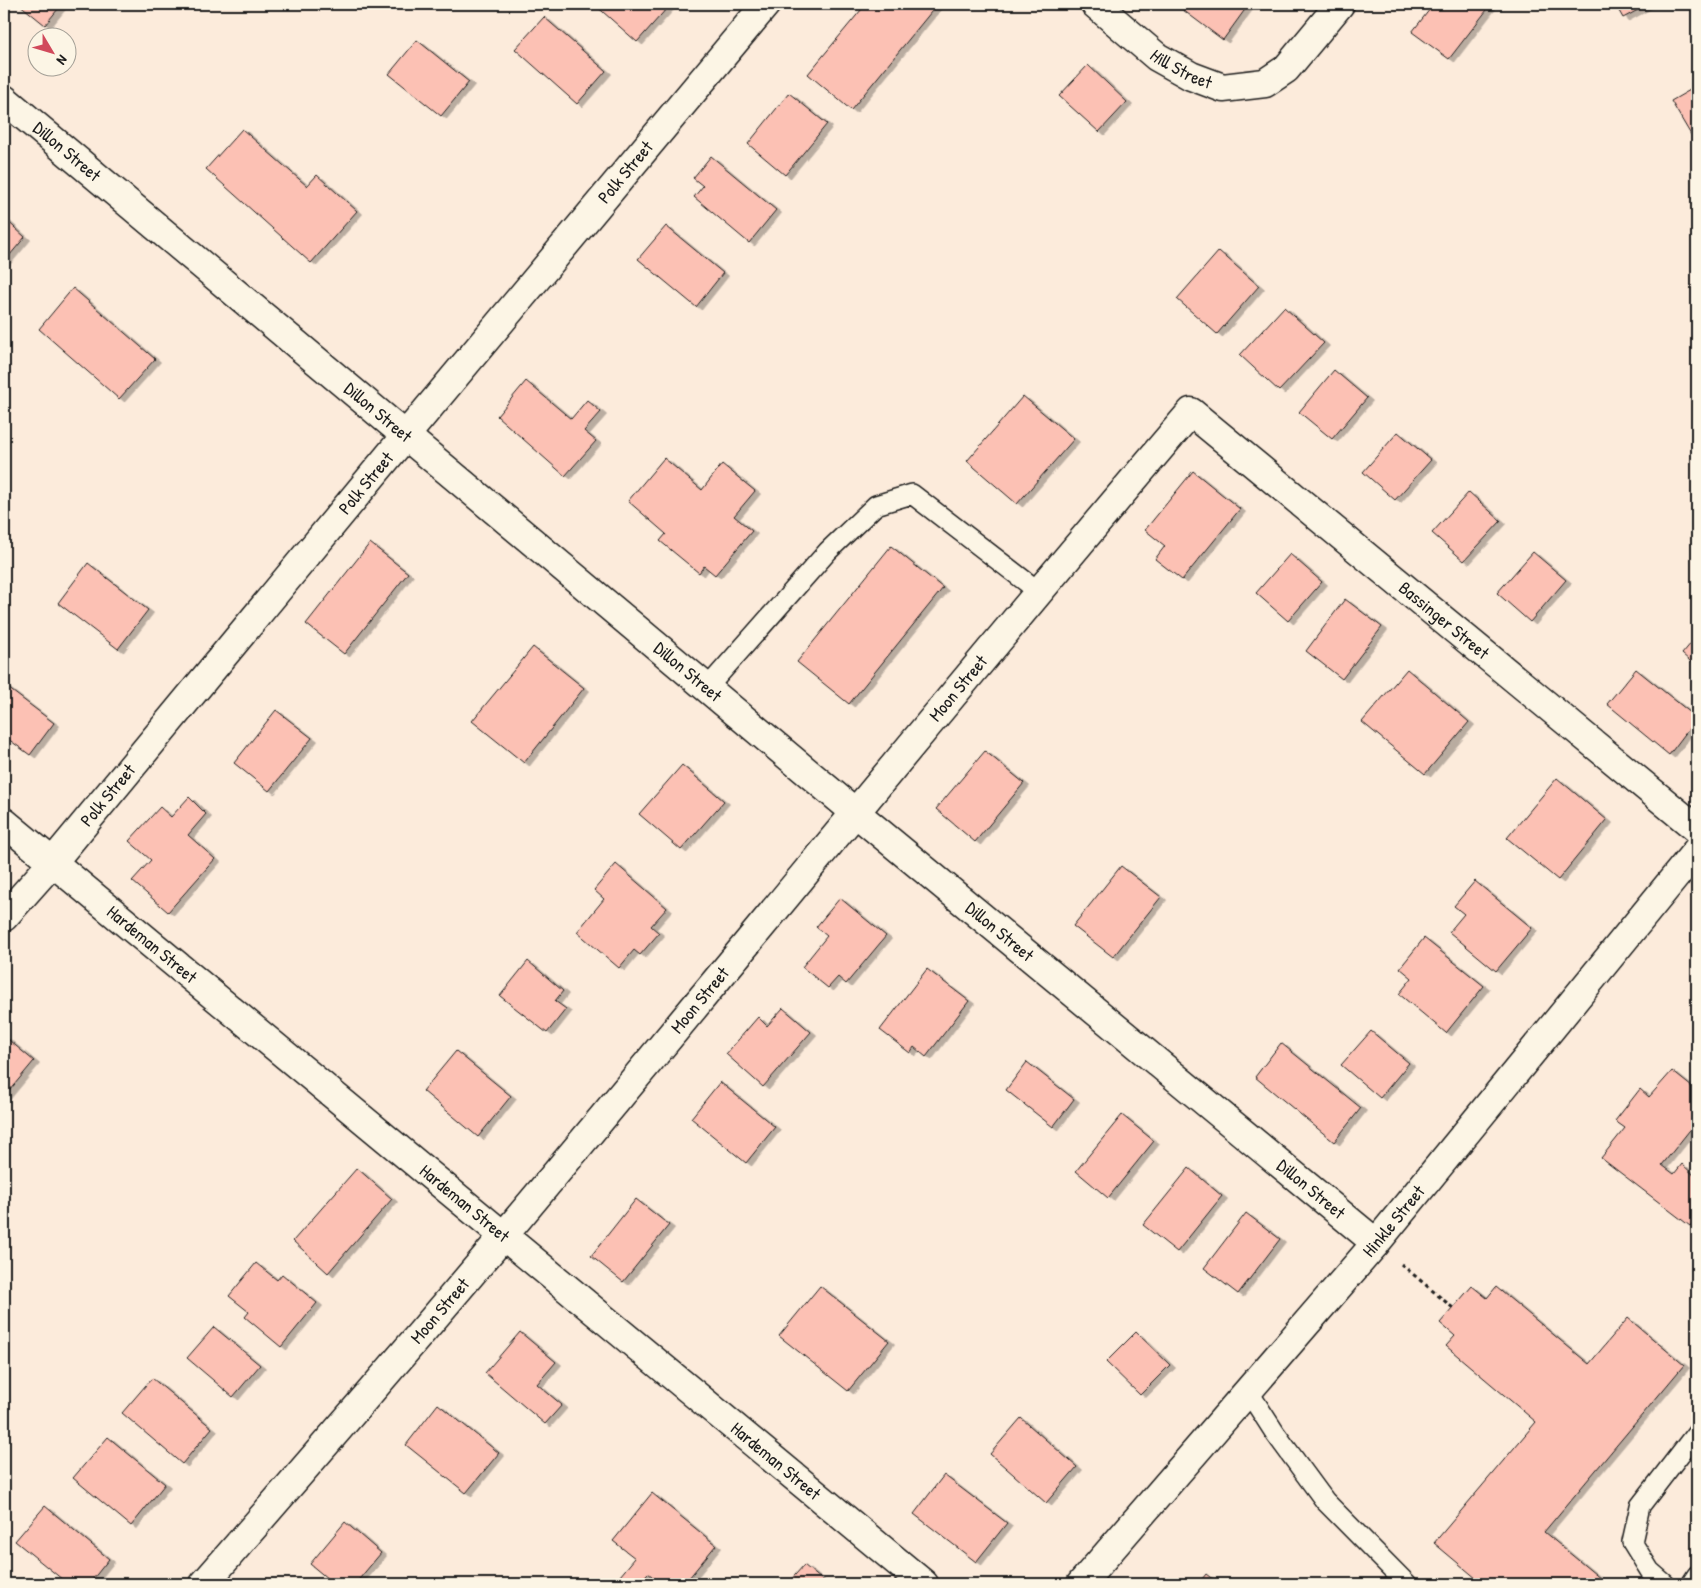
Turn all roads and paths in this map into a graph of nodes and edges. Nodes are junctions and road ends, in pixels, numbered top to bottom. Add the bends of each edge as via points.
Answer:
1 (766, 4) edge
2 (1095, 4) edge
3 (1340, 4) edge
4 (4, 98) edge
5 (1191, 412) joint
6 (406, 435) junction
7 (1038, 591) junction
8 (706, 688) junction
9 (856, 813) junction
10 (4, 822) edge
11 (1697, 829) edge
12 (1697, 850) edge
13 (52, 863) junction
14 (4, 917) edge
15 (503, 1236) junction
16 (1376, 1242) junction
17 (1454, 1308) dead end
18 (1248, 1391) junction
19 (1697, 1432) edge
20 (1697, 1576) edge
21 (204, 1584) edge
22 (924, 1584) edge
23 (1081, 1584) edge
24 (1407, 1584) edge
25 (1666, 1584) edge
26 (1691, 1584) edge

1 - 6 street, Polk Street
2 - 3 street, Hill Street via 1157,57 1191,76 1223,88 1265,83 1286,69
4 - 6 street, Dillon Street
5 - 7 street, Moon Street
5 - 11 street, Bassinger Street
6 - 8 street, Dillon Street
6 - 13 street, Polk Street
7 - 8 lane via 912,494 876,506 828,551
7 - 9 street, Moon Street
8 - 9 street, Dillon Street
9 - 15 street, Moon Street
9 - 16 street, Dillon Street
10 - 13 street, Hardeman Street
12 - 16 street, Hinkle Street
13 - 14 street, Polk Street
13 - 15 street, Hardeman Street
15 - 21 street, Moon Street
15 - 22 street, Hardeman Street
16 - 17 path
16 - 18 street, Hinkle Street
18 - 23 street, Hinkle Street
18 - 24 lane via 1325,1501
19 - 25 lane via 1640,1506 1632,1542 1650,1571
20 - 26 lane

